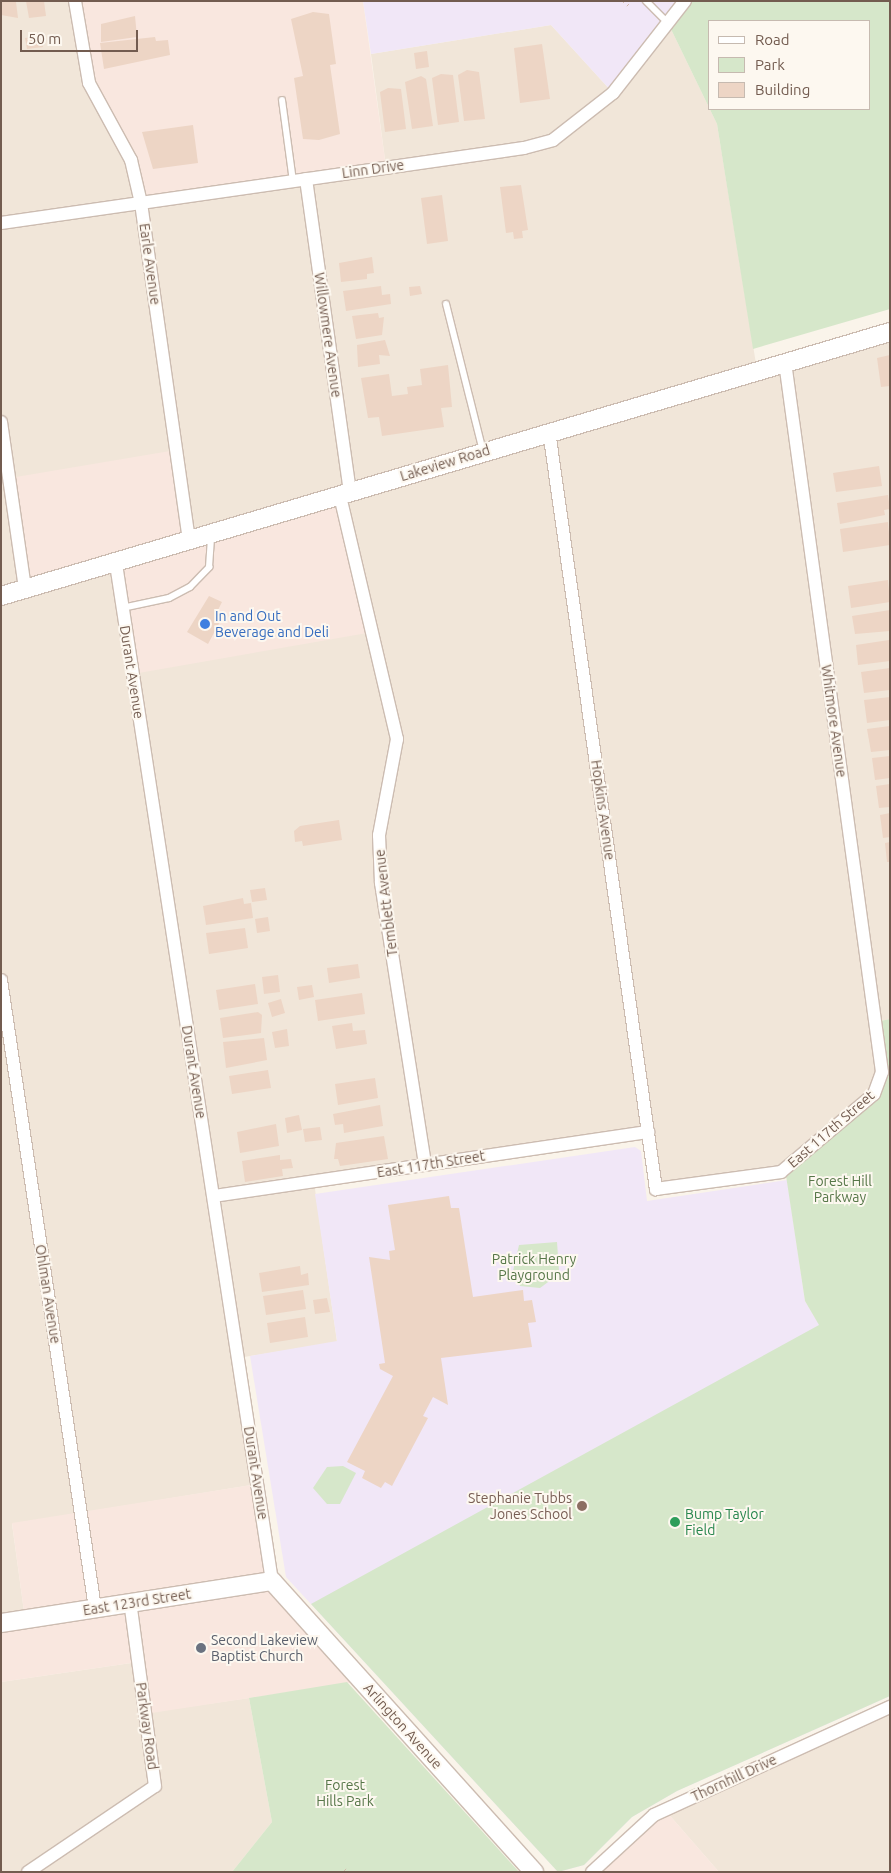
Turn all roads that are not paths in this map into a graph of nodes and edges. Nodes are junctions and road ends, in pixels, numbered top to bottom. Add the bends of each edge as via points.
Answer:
1 (75, 1) edge
2 (646, 1) edge
3 (684, 1) edge
4 (668, 23) junction
5 (282, 100) dead end
6 (299, 180) junction
7 (141, 203) junction
8 (1, 223) edge
9 (446, 304) dead end
10 (890, 332) edge
11 (785, 362) junction
12 (1, 422) edge
13 (549, 431) junction
14 (483, 452) junction
15 (345, 494) junction
16 (211, 532) junction
17 (188, 539) junction
18 (116, 564) junction
19 (26, 588) junction
20 (1, 596) edge
21 (122, 608) junction
22 (1, 980) edge
23 (882, 1080) joint
24 (648, 1132) junction
25 (425, 1165) junction
26 (656, 1189) joint
27 (214, 1196) junction
28 (272, 1581) junction
29 (130, 1602) junction
30 (95, 1608) junction
31 (1, 1623) edge
32 (890, 1707) edge
33 (28, 1872) edge
34 (534, 1872) edge
35 (592, 1872) edge

1 - 7 street, Earle Avenue via 89,83 131,160
2 - 4 lane
3 - 4 street, Linn Drive
4 - 6 street, Linn Drive via 613,93 553,140
5 - 6 lane
6 - 7 street, Linn Drive
6 - 15 street, Willowmere Avenue
7 - 8 street, Linn Drive
7 - 17 street, Earle Avenue
9 - 14 lane
10 - 11 street, Lakeview Road
11 - 13 street, Lakeview Road
11 - 23 street, Whitmore Avenue
12 - 19 street
13 - 14 street, Lakeview Road
13 - 24 street, Hopkins Avenue
14 - 15 street, Lakeview Road
15 - 16 street, Lakeview Road
15 - 25 street, Temblett Avenue via 397,739 379,835 381,883
16 - 17 street, Lakeview Road
16 - 21 lane via 209,567 190,587 169,598
17 - 18 street, Lakeview Road
18 - 19 street, Lakeview Road
18 - 21 street, Durant Avenue
19 - 20 street, Lakeview Road
21 - 27 street, Durant Avenue
22 - 30 street, Ohlman Avenue
23 - 26 street, East 117th Street via 874,1094 781,1172
24 - 25 street, East 117th Street
24 - 26 street, Hopkins Avenue
25 - 27 street, East 117th Street
27 - 28 street, Durant Avenue
28 - 29 street, East 123rd Street
28 - 34 street, Arlington Avenue
29 - 30 street, East 123rd Street
29 - 33 street, Parkway Road via 155,1786
30 - 31 street, East 123rd Street
32 - 35 street, Thornhill Drive via 654,1815

